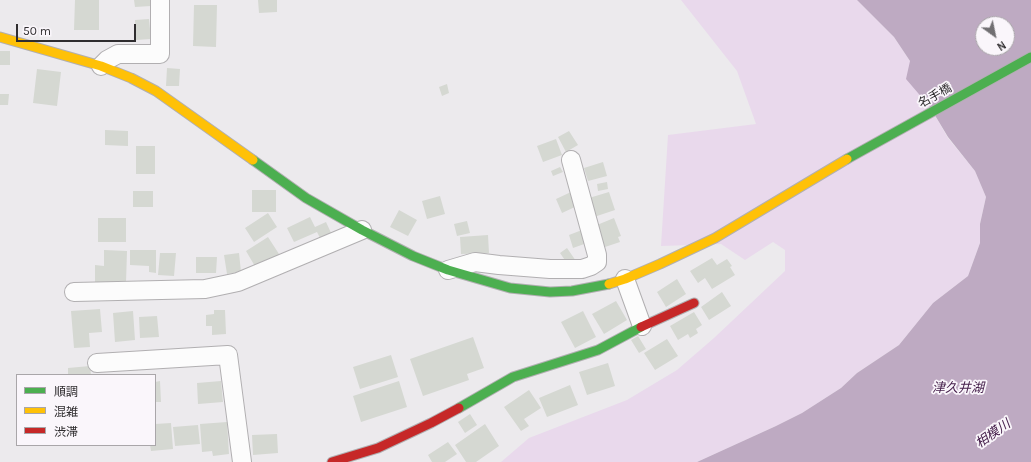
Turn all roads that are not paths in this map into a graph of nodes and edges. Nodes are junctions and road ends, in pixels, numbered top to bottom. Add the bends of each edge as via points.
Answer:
1 (160, 0) edge
2 (0, 37) edge
3 (1031, 57) edge
4 (101, 66) junction
5 (571, 160) dead end
6 (362, 230) junction
7 (448, 270) junction
8 (624, 279) junction
9 (74, 292) dead end
10 (694, 303) dead end
11 (642, 326) junction
12 (97, 363) dead end
13 (242, 462) edge
14 (332, 462) edge

1 - 4 street via 160,54 118,54
2 - 4 street, 名手橋
3 - 8 street, 名手橋 via 851,157 715,238
4 - 6 street, 名手橋 via 156,91 306,198
5 - 7 street via 597,262 582,269 550,269 475,262
6 - 7 street, 名手橋 via 413,256
6 - 9 street via 238,282 205,289
7 - 8 street, 名手橋 via 510,288 550,292 593,288
8 - 11 street
10 - 11 street
11 - 14 street via 598,350 513,377 431,423 378,448
12 - 13 street via 228,355

